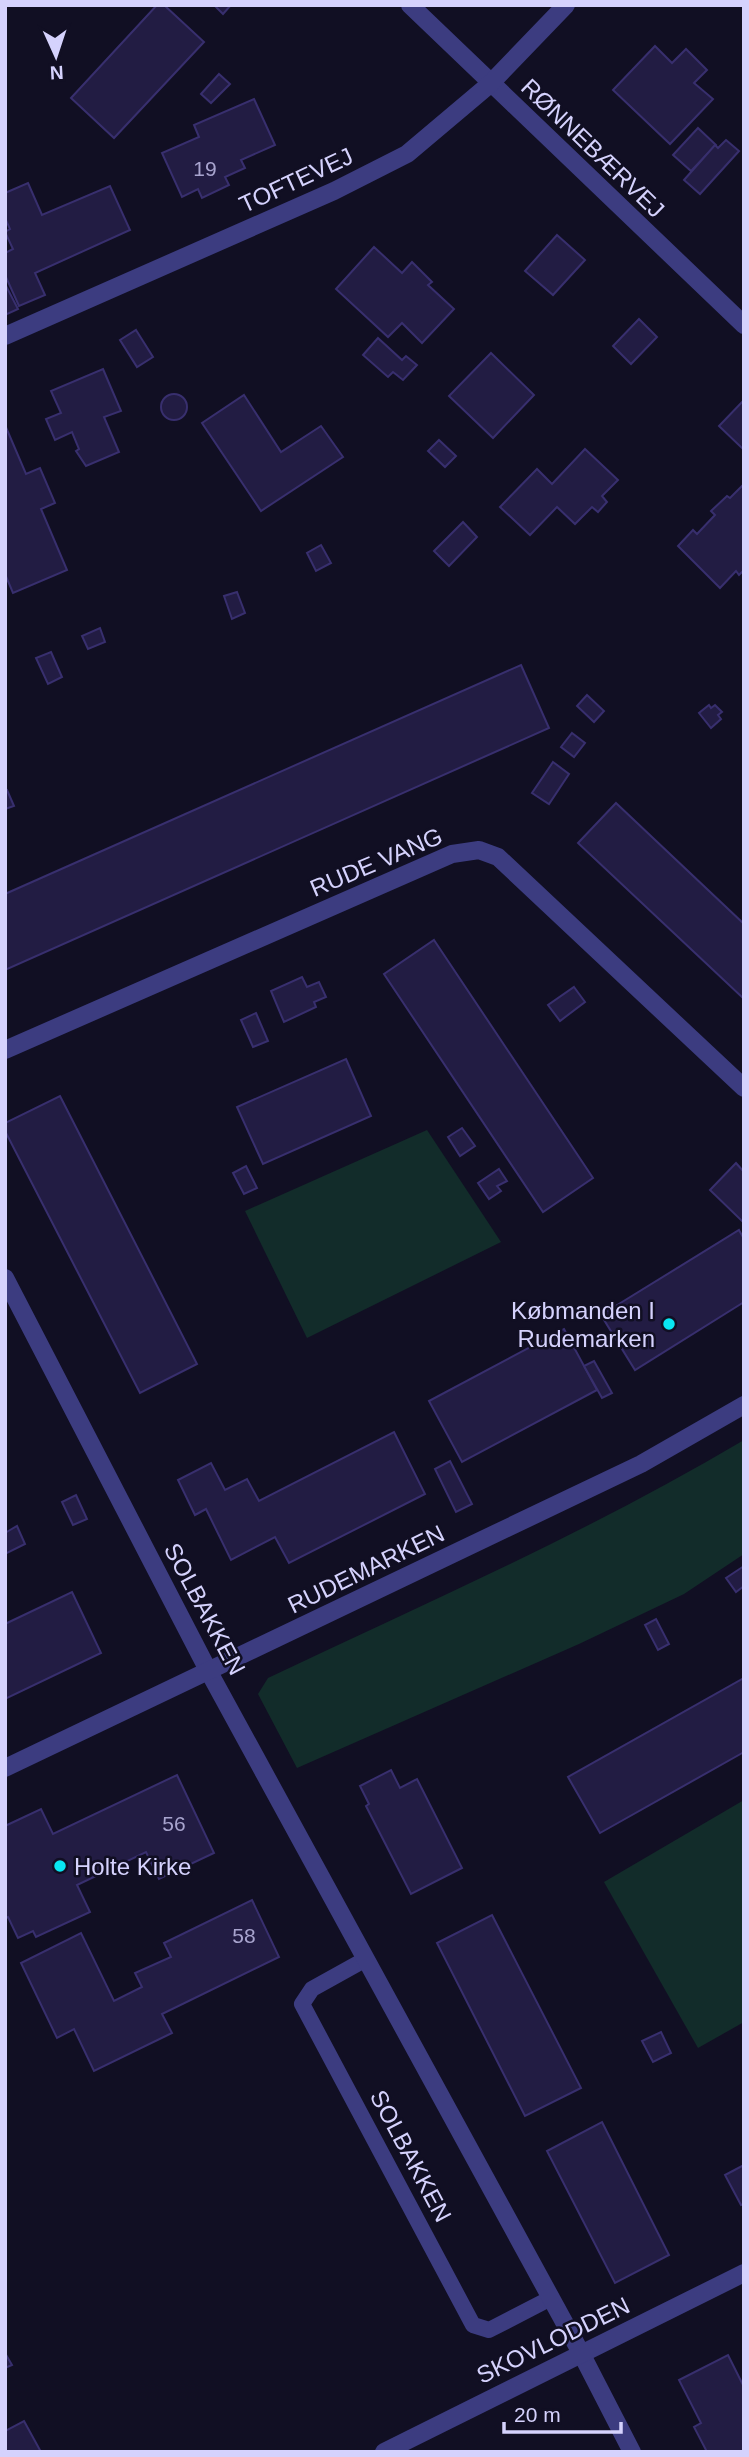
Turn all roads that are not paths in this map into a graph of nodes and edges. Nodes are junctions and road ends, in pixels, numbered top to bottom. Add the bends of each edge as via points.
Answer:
1 (410, 5) edge
2 (566, 5) edge
3 (490, 83) junction
4 (744, 325) edge
5 (5, 337) edge
6 (5, 1050) edge
7 (744, 1088) edge
8 (5, 1279) edge
9 (744, 1405) edge
10 (209, 1672) junction
11 (5, 1768) edge
12 (366, 1959) junction
13 (744, 2273) edge
14 (551, 2298) junction
15 (581, 2353) junction
16 (384, 2452) edge
17 (632, 2452) edge

1 - 3 street, RØNNEBÆRVEJ
2 - 3 street, TOFTEVEJ
3 - 4 street, RØNNEBÆRVEJ
3 - 5 street, TOFTEVEJ via 407,154
6 - 7 street, RUDE VANG via 452,854 479,850 498,857
8 - 10 street, SOLBAKKEN
9 - 10 street, RUDEMARKEN via 641,1464
10 - 11 street, RUDEMARKEN
10 - 12 street, SOLBAKKEN
12 - 14 street, SOLBAKKEN
12 - 14 lane, SOLBAKKEN via 312,1989 302,2004 473,2325 489,2330
13 - 15 street, SKOVLODDEN
14 - 15 street, SOLBAKKEN
15 - 16 street, SKOVLODDEN
15 - 17 street, SOLBAKKEN

